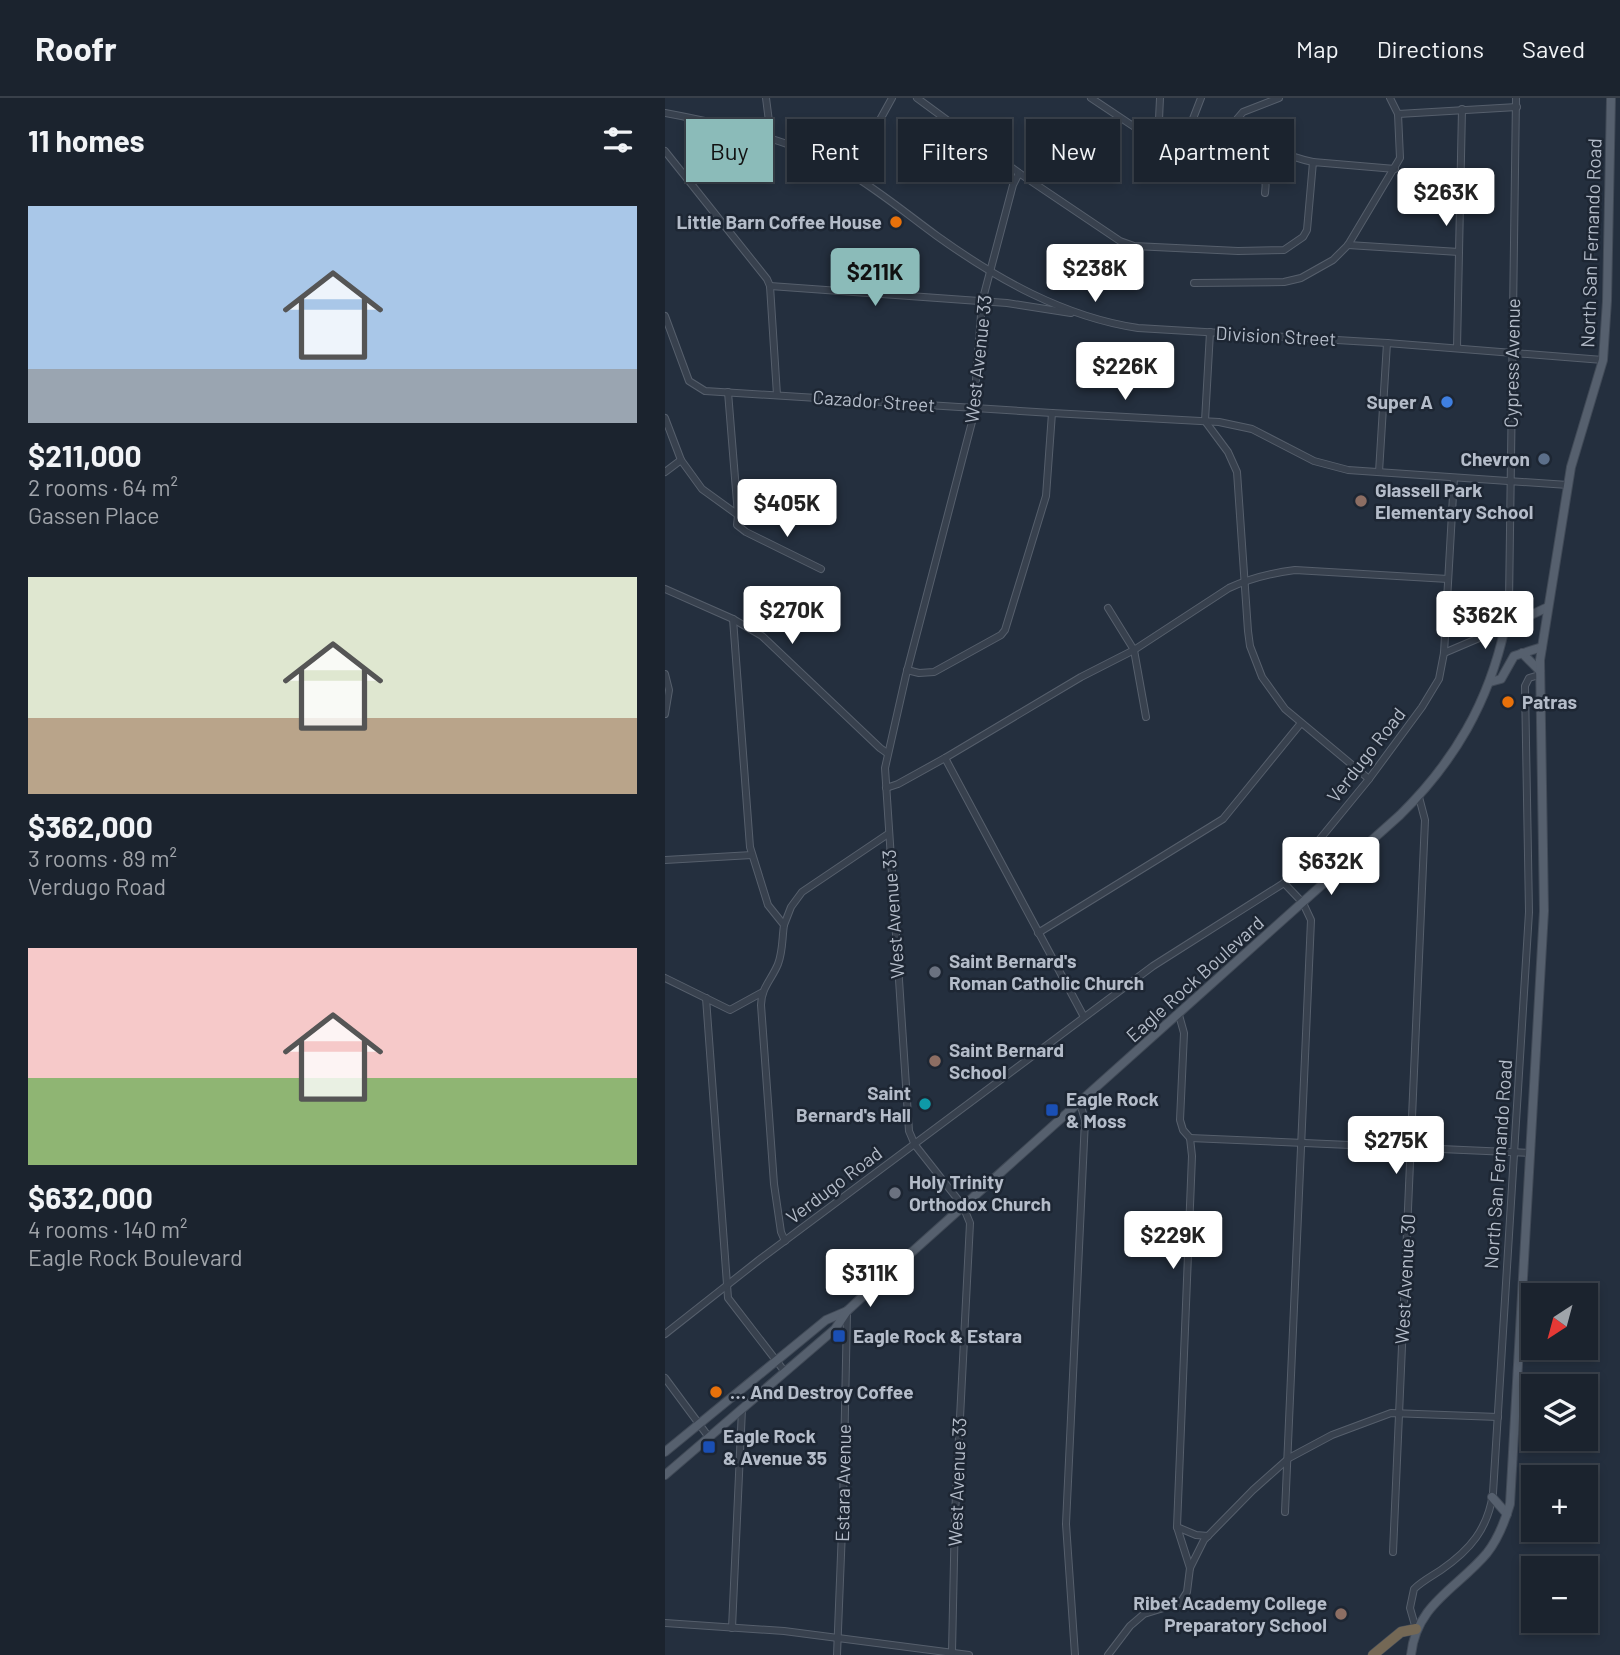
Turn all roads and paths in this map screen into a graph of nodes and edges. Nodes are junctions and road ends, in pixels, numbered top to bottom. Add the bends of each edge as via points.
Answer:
1 (765, 98) edge
2 (892, 98) edge
3 (917, 98) edge
4 (1091, 98) edge
5 (1160, 98) edge
6 (1201, 98) edge
7 (1279, 98) edge
8 (1389, 98) edge
9 (1517, 98) edge
10 (1611, 98) edge
11 (1517, 107) junction
12 (1462, 109) junction
13 (665, 113) edge
14 (1398, 114) junction
15 (698, 119) edge
16 (768, 119) edge
17 (881, 119) edge
18 (1159, 119) edge
19 (1193, 119) edge
20 (1238, 119) edge
21 (1134, 127) edge
22 (665, 151) edge
23 (1294, 157) edge
24 (1313, 162) junction
25 (1395, 169) junction
26 (1019, 173) junction
27 (862, 182) edge
28 (1266, 182) edge
29 (1265, 193) dead end
30 (1348, 245) junction
31 (1459, 252) junction
32 (990, 271) junction
33 (1193, 283) dead end
34 (770, 286) junction
35 (982, 302) junction
36 (1083, 315) junction
37 (665, 316) edge
38 (1210, 332) junction
39 (1387, 343) junction
40 (1457, 348) junction
41 (1512, 352) junction
42 (1602, 360) junction
43 (729, 392) junction
44 (778, 395) junction
45 (975, 408) junction
46 (1052, 413) junction
47 (665, 418) edge
48 (1205, 421) junction
49 (681, 460) junction
50 (665, 472) edge
51 (1379, 472) junction
52 (1454, 478) junction
53 (1510, 481) junction
54 (1568, 485) junction
55 (738, 515) junction
56 (821, 569) dead end
57 (1448, 579) junction
58 (1245, 581) junction
59 (665, 589) edge
60 (1548, 607) junction
61 (1108, 608) dead end
62 (733, 619) junction
63 (1505, 627) junction
64 (1542, 647) junction
65 (1134, 650) junction
66 (1444, 653) junction
67 (1522, 653) junction
68 (907, 670) junction
69 (1539, 673) junction
70 (665, 674) edge
71 (1490, 682) junction
72 (665, 714) edge
73 (1146, 717) dead end
74 (1301, 723) junction
75 (887, 753) junction
76 (945, 758) junction
77 (1369, 779) junction
78 (885, 788) junction
79 (1419, 797) junction
80 (888, 834) junction
81 (752, 855) junction
82 (665, 860) edge
83 (1284, 883) junction
84 (1303, 904) junction
85 (784, 925) junction
86 (1038, 933) junction
87 (665, 978) edge
88 (761, 993) junction
89 (706, 998) junction
90 (1179, 1015) junction
91 (1084, 1017) junction
92 (1080, 1104) junction
93 (1189, 1138) junction
94 (1302, 1142) junction
95 (915, 1145) junction
96 (1411, 1146) junction
97 (1515, 1152) junction
98 (1531, 1153) junction
99 (963, 1206) junction
100 (785, 1241) junction
101 (727, 1285) junction
102 (847, 1311) junction
103 (665, 1334) edge
104 (777, 1361) junction
105 (785, 1372) junction
106 (665, 1378) edge
107 (742, 1408) junction
108 (1399, 1412) junction
109 (1499, 1417) junction
110 (700, 1424) junction
111 (708, 1436) junction
112 (665, 1452) edge
113 (1289, 1458) junction
114 (665, 1475) edge
115 (1492, 1497) junction
116 (1285, 1512) dead end
117 (1507, 1514) junction
118 (1177, 1527) junction
119 (1208, 1536) junction
120 (1393, 1552) dead end
121 (1190, 1568) junction
122 (665, 1623) edge
123 (732, 1628) junction
124 (1416, 1629) junction
125 (839, 1638) junction
126 (953, 1653) junction
127 (837, 1655) edge
128 (969, 1655) edge
129 (1075, 1655) edge
130 (1108, 1655) edge
131 (1373, 1655) edge
132 (1411, 1655) edge

1 - 16 street
2 - 17 street
3 - 26 street
4 - 21 street
5 - 18 street
6 - 19 street
7 - 20 street
8 - 14 street
9 - 11 street, Cypress Avenue
10 - 42 main road, North San Fernando Road
11 - 12 street
11 - 41 street, Cypress Avenue
12 - 14 street
12 - 31 street
13 - 15 street, Division Street
14 - 25 street via 1401,154
22 - 34 street
23 - 24 street
24 - 25 street
24 - 26 street via 1305,233 1289,248 1261,251 1127,245
25 - 30 street
26 - 32 street, West Avenue 33
27 - 32 street, Division Street
28 - 29 street
30 - 31 street
30 - 33 street via 1322,268 1301,278
31 - 40 street
32 - 35 street, West Avenue 33
32 - 36 street, Division Street
34 - 35 street
34 - 44 street
35 - 36 street
35 - 45 street, West Avenue 33
36 - 38 street, Division Street via 1138,328
37 - 43 street, Cazador Street via 689,381 705,391
38 - 39 street, Division Street
38 - 48 street
39 - 40 street, Division Street
39 - 51 street
40 - 41 street, Division Street
41 - 42 street, Division Street
41 - 53 street, Cypress Avenue
42 - 54 main road, North San Fernando Road
43 - 44 street, Cazador Street
43 - 55 street
44 - 45 street, Cazador Street
45 - 46 street, Cazador Street
45 - 68 street, West Avenue 33
46 - 48 street, Cazador Street
46 - 68 street via 1046,496 1005,630 934,672
47 - 49 street
48 - 51 street, Cazador Street via 1252,429 1325,465
48 - 58 street via 1237,472
49 - 50 street
49 - 55 street via 702,489
51 - 52 street, Cazador Street
52 - 53 street, Cazador Street
52 - 57 street
53 - 54 street, Cazador Street
53 - 63 street, Cypress Avenue
54 - 60 main road, North San Fernando Road
55 - 56 street via 737,524 746,532
57 - 58 street via 1295,570
57 - 66 street
58 - 65 street
58 - 74 street via 1248,631 1256,663 1274,697
59 - 62 street
60 - 63 main road
60 - 64 main road, North San Fernando Road
61 - 65 street
62 - 75 street via 762,636
62 - 81 street
63 - 66 street
63 - 71 main road, Eagle Rock Boulevard
64 - 67 main road
64 - 69 main road, North San Fernando Road
65 - 73 street
65 - 76 street
66 - 77 street, Verdugo Road via 1434,689
67 - 69 main road
67 - 71 main road via 1511,658 1501,679
68 - 75 street, West Avenue 33
69 - 97 street, North San Fernando Road via 1525,686 1529,912
69 - 98 main road, North San Fernando Road via 1543,911
70 - 72 street via 669,690
71 - 79 main road, Eagle Rock Boulevard via 1460,743
74 - 77 street
74 - 86 street via 1223,819
75 - 78 street, West Avenue 33
76 - 78 street
76 - 86 street
77 - 83 street, Verdugo Road
78 - 80 street, West Avenue 33
79 - 84 main road, Eagle Rock Boulevard
79 - 96 street, West Avenue 30 via 1425,820
80 - 85 street via 802,892
80 - 95 street, West Avenue 33 via 909,1131
81 - 82 street
81 - 85 street via 768,905
83 - 84 street
83 - 91 street, Verdugo Road via 1153,966
84 - 90 main road, Eagle Rock Boulevard
84 - 94 street via 1311,920
85 - 88 street via 778,965
86 - 91 street
87 - 89 street
88 - 89 street via 730,1010
88 - 100 street via 774,1185
89 - 101 street
90 - 92 main road, Eagle Rock Boulevard
90 - 93 street via 1184,1033 1180,1120
91 - 95 street, Verdugo Road
92 - 99 main road, Eagle Rock Boulevard
92 - 129 street via 1085,1120 1066,1524
93 - 94 street
93 - 118 street via 1192,1156
94 - 96 street
94 - 113 street
95 - 99 street, West Avenue 33
95 - 100 street, Verdugo Road
96 - 97 street
96 - 108 street, West Avenue 30
97 - 98 street
97 - 109 street, North San Fernando Road
98 - 117 main road, North San Fernando Road
99 - 102 main road, Eagle Rock Boulevard
99 - 126 street, West Avenue 33 via 970,1223
100 - 101 street, Verdugo Road
101 - 103 street, Verdugo Road
101 - 104 street via 728,1298
102 - 104 main road, Eagle Rock Boulevard via 826,1320
102 - 105 main road, Eagle Rock Boulevard via 835,1329
102 - 125 street, Estara Avenue
104 - 105 street
104 - 110 main road, Eagle Rock Boulevard
105 - 107 main road, Eagle Rock Boulevard
106 - 110 street
107 - 111 main road, Eagle Rock Boulevard
107 - 123 street
108 - 109 street
108 - 113 street via 1332,1435
108 - 120 street, West Avenue 30
109 - 115 street, North San Fernando Road
110 - 111 street
110 - 112 main road, Eagle Rock Boulevard
111 - 114 main road, Eagle Rock Boulevard
113 - 116 street
113 - 119 street
115 - 117 main road
115 - 124 street, North San Fernando Road via 1483,1528 1472,1545 1414,1589 1410,1608
117 - 124 main road, North San Fernando Road via 1488,1552 1442,1594
118 - 119 street
118 - 121 street
119 - 121 street
121 - 130 street via 1187,1592 1180,1603 1144,1614
122 - 123 street
123 - 125 street
124 - 131 highway via 1401,1632
124 - 132 main road, North San Fernando Road
125 - 126 street
125 - 127 street, Estara Avenue
126 - 128 street

